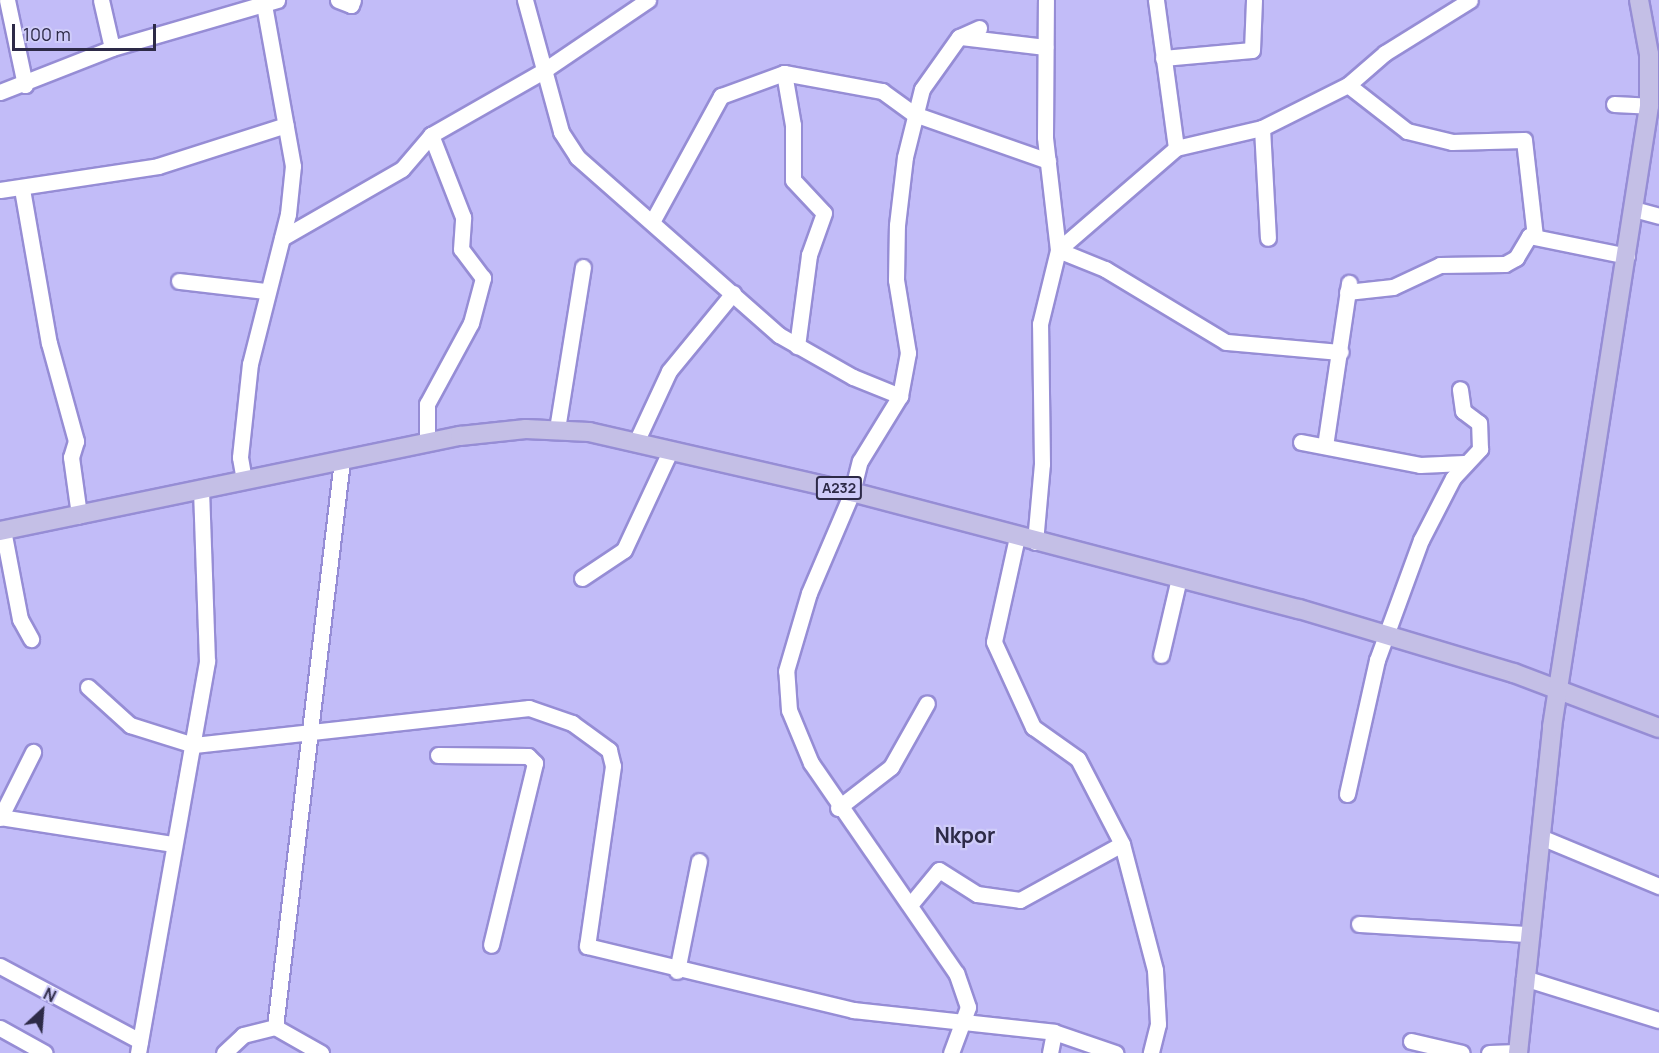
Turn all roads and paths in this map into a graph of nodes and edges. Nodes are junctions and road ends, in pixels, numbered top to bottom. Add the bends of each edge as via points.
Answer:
1 (7, 0) edge
2 (101, 0) edge
3 (338, 0) edge
4 (353, 0) edge
5 (525, 0) edge
6 (648, 0) edge
7 (1046, 0) edge
8 (1156, 0) edge
9 (1254, 0) edge
10 (1470, 0) edge
11 (1639, 0) edge
12 (268, 1) edge
13 (980, 28) dead end
14 (960, 37) junction
15 (1045, 46) junction
16 (112, 48) junction
17 (1163, 58) junction
18 (543, 71) junction
19 (784, 73) junction
20 (25, 85) junction
21 (1348, 85) junction
22 (0, 92) edge
23 (1614, 104) dead end
24 (1649, 106) junction
25 (915, 114) junction
26 (286, 125) junction
27 (1262, 128) junction
28 (432, 135) junction
29 (1176, 148) junction
30 (1048, 162) junction
31 (22, 189) junction
32 (0, 190) edge
33 (1636, 210) junction
34 (1659, 216) edge
35 (652, 222) junction
36 (1535, 236) junction
37 (282, 238) junction
38 (1268, 238) dead end
39 (1058, 250) junction
40 (1627, 256) junction
41 (583, 267) dead end
42 (179, 281) dead end
43 (266, 291) junction
44 (733, 293) junction
45 (797, 346) junction
46 (1341, 351) junction
47 (1460, 389) dead end
48 (900, 396) junction
49 (557, 429) junction
50 (637, 440) junction
51 (427, 442) junction
52 (1301, 442) dead end
53 (1325, 446) junction
54 (671, 449) junction
55 (342, 460) junction
56 (1464, 463) junction
57 (244, 480) junction
58 (201, 489) junction
59 (852, 492) junction
60 (79, 515) junction
61 (2, 530) edge
62 (1017, 537) junction
63 (1035, 542) junction
64 (582, 578) dead end
65 (1179, 578) junction
66 (1388, 635) junction
67 (31, 639) dead end
68 (1161, 655) dead end
69 (88, 687) dead end
70 (1558, 688) junction
71 (927, 703) dead end
72 (1659, 728) edge
73 (308, 736) junction
74 (194, 745) junction
75 (33, 752) dead end
76 (438, 755) dead end
77 (1347, 794) dead end
78 (838, 808) junction
79 (0, 818) edge
80 (1543, 838) junction
81 (172, 844) junction
82 (1122, 844) junction
83 (699, 861) dead end
84 (1659, 886) edge
85 (910, 904) junction
86 (1359, 924) dead end
87 (1527, 934) junction
88 (491, 945) dead end
89 (0, 966) edge
90 (677, 970) junction
91 (1524, 978) junction
92 (1659, 1020) edge
93 (964, 1026) junction
94 (275, 1027) junction
95 (0, 1028) edge
96 (1054, 1032) junction
97 (1411, 1041) dead end
98 (139, 1047) edge
99 (45, 1053) edge
100 (224, 1053) edge
101 (321, 1053) edge
102 (951, 1053) edge
103 (1050, 1053) edge
104 (1114, 1053) edge
105 (1151, 1053) edge
106 (1462, 1053) edge
107 (1489, 1053) edge
108 (1518, 1053) edge

1 - 20 street
2 - 16 street
3 - 4 street via 351,5
5 - 18 street
6 - 18 street
7 - 15 street
8 - 17 street
9 - 17 street via 1252,50
10 - 21 street via 1385,53
11 - 24 main road via 1649,54
12 - 16 street
12 - 26 street
13 - 14 street
14 - 15 street
14 - 25 street via 922,89
15 - 30 street
16 - 20 street
17 - 29 street
18 - 28 street
18 - 35 street via 566,144
19 - 25 street via 882,91
19 - 35 street via 721,96
19 - 45 street via 793,125 793,180 824,213 809,255
20 - 22 street
21 - 27 street
21 - 36 street via 1407,131 1452,142 1524,140
23 - 24 street
24 - 33 main road
25 - 30 street
25 - 48 street via 897,225 896,280 908,353
26 - 31 street via 158,166
26 - 37 street via 292,166
27 - 29 street
27 - 38 street
28 - 37 street via 402,169
28 - 51 street via 463,217 461,249 483,278 471,323 427,404
29 - 39 street
30 - 39 street
31 - 32 street
31 - 60 street via 49,343 76,441 71,457
33 - 34 street
33 - 40 main road
35 - 44 street
36 - 40 street
36 - 46 street via 1505,264 1440,265 1393,287 1348,286
37 - 43 street
39 - 46 street via 1106,268 1226,342
39 - 63 street via 1040,324 1042,465
40 - 70 main road
41 - 49 street
42 - 43 street
43 - 57 street via 243,413
44 - 45 street
44 - 50 street via 669,371
45 - 48 street
46 - 53 street
47 - 56 street via 1463,411 1476,419 1482,443
48 - 59 street via 860,461
49 - 50 main road, A232
49 - 51 main road, A232
50 - 54 main road, A232
51 - 55 main road, A232
52 - 53 street
53 - 56 street via 1420,465
54 - 59 main road, A232
54 - 64 street via 624,550
55 - 57 main road, A232
55 - 73 street
56 - 66 street via 1429,522
57 - 58 main road, A232
58 - 60 main road, A232
58 - 74 street via 207,662
59 - 62 main road, A232
59 - 78 street via 809,593 786,671 789,710
60 - 61 main road, A232
61 - 67 street via 20,619
62 - 63 main road, A232
62 - 82 street via 995,628 998,654 1033,727 1078,759 1093,780
63 - 65 main road, A232
65 - 66 main road, A232
65 - 68 street
66 - 70 main road, A232
66 - 77 street via 1377,660
69 - 74 street via 130,725
70 - 72 main road, A232
70 - 80 main road
71 - 78 street via 891,767
73 - 74 street
73 - 90 street via 529,708 572,723 609,750 613,766 587,946
73 - 94 street
74 - 81 street
75 - 79 street
76 - 88 street via 528,756 535,763
78 - 85 street
79 - 81 street
80 - 84 street
80 - 87 main road
81 - 98 street
82 - 85 street via 1020,900 977,894 939,870
82 - 105 street via 1155,970 1158,1024
83 - 90 street
85 - 93 street via 956,973 968,1007
86 - 87 street
87 - 91 main road
89 - 98 street
90 - 93 street via 853,1010
91 - 92 street
91 - 108 main road
93 - 96 street
93 - 102 street
94 - 100 street via 243,1035
94 - 101 street
95 - 99 street
96 - 103 street
96 - 104 street
97 - 106 street
107 - 108 street

